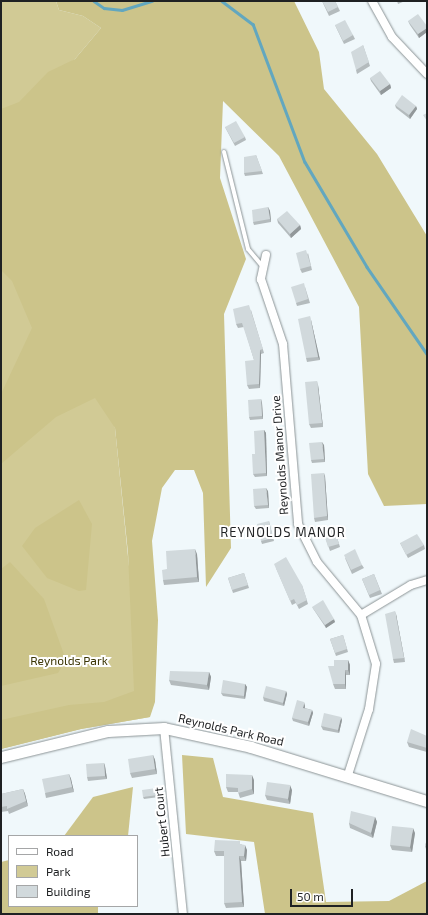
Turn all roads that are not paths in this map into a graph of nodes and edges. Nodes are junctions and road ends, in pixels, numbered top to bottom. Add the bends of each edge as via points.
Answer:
1 (372, 1) edge
2 (427, 74) edge
3 (224, 152) dead end
4 (266, 255) dead end
5 (263, 268) junction
6 (427, 580) edge
7 (361, 615) junction
8 (164, 728) junction
9 (1, 757) edge
10 (348, 775) junction
11 (427, 800) edge
12 (183, 914) edge

1 - 2 street via 392,37
3 - 5 lane via 248,249
4 - 5 street, Reynolds Manor Drive
5 - 7 street, Reynolds Manor Drive via 261,279 283,344 286,363 298,524 317,562
6 - 7 street via 411,585
7 - 10 street, Reynolds Manor Drive via 373,648 377,675
8 - 9 main road, Reynolds Park Road via 108,731
8 - 10 main road, Reynolds Park Road via 251,747
8 - 12 street, Hubert Court
10 - 11 main road, Reynolds Park Road

